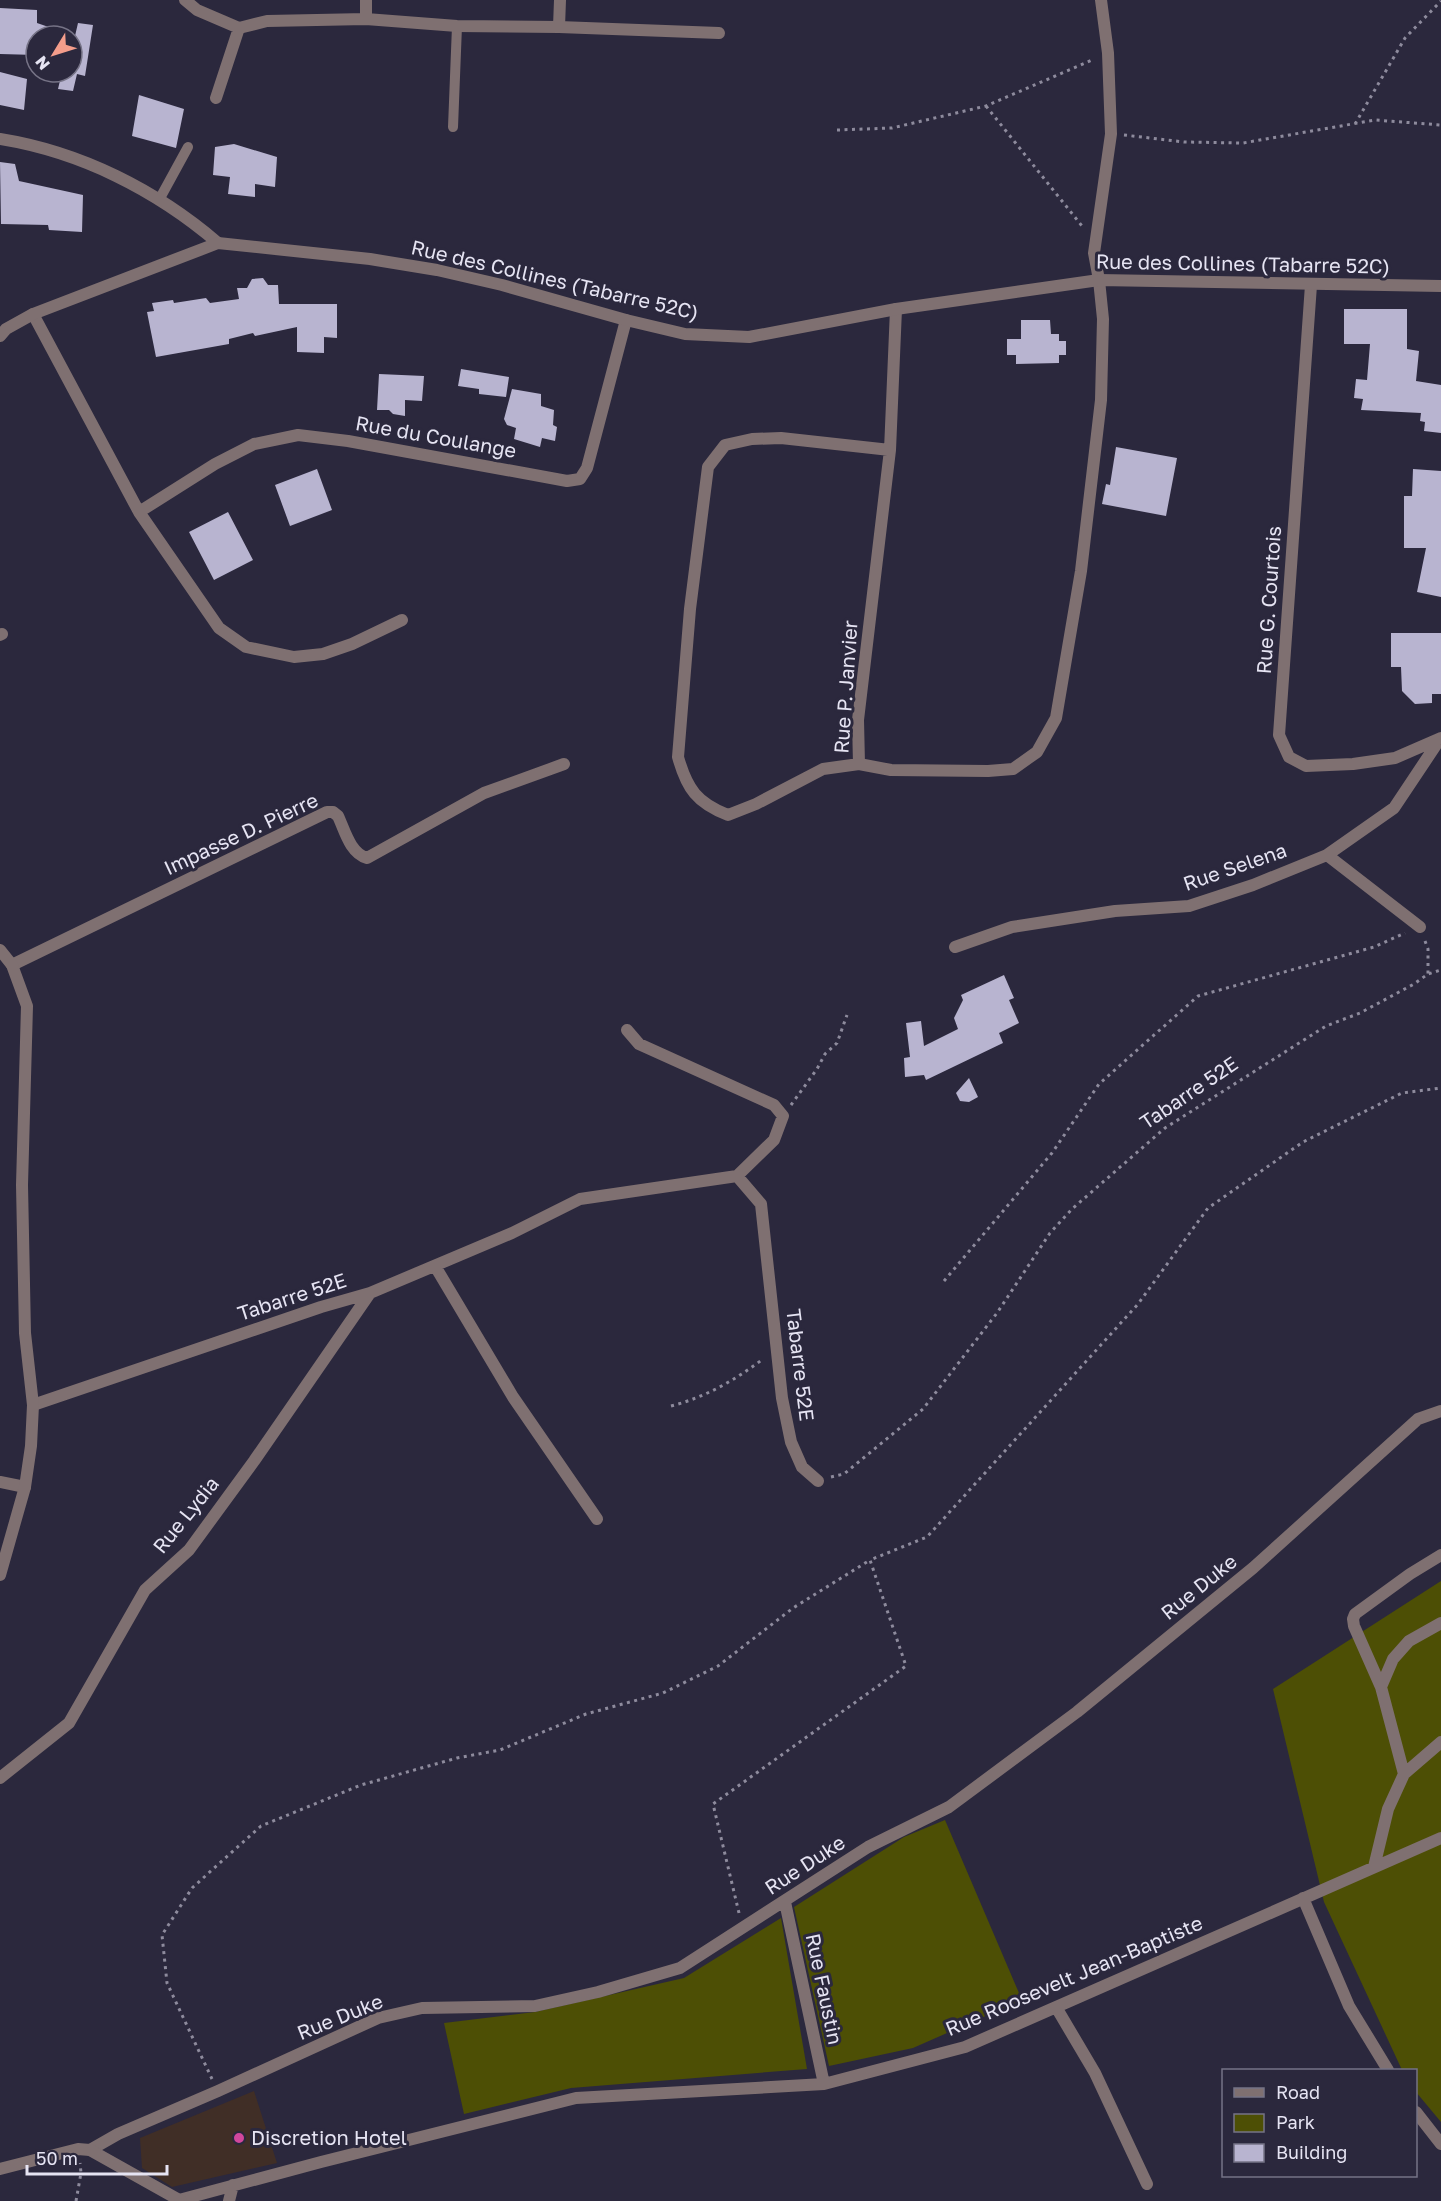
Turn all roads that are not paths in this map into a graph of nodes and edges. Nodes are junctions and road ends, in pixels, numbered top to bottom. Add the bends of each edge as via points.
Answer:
1 (185, 0) edge
2 (366, 0) edge
3 (560, 0) edge
4 (1101, 0) edge
5 (366, 19) junction
6 (457, 26) junction
7 (559, 27) junction
8 (239, 28) junction
9 (719, 33) dead end
10 (216, 98) dead end
11 (453, 127) dead end
12 (0, 139) edge
13 (188, 147) dead end
14 (159, 200) junction
15 (218, 243) junction
16 (1100, 280) junction
17 (1311, 285) junction
18 (1441, 286) edge
19 (896, 309) junction
20 (33, 314) junction
21 (626, 320) junction
22 (2, 329) edge
23 (890, 450) junction
24 (139, 512) junction
25 (402, 620) dead end
26 (1441, 738) edge
27 (564, 764) dead end
28 (859, 764) junction
29 (1327, 855) junction
30 (1420, 927) road end
31 (955, 946) dead end
32 (0, 950) edge
33 (12, 964) junction
34 (627, 1030) dead end
35 (737, 1176) junction
36 (435, 1266) junction
37 (370, 1293) junction
38 (33, 1406) junction
39 (1441, 1411) edge
40 (818, 1481) road end
41 (0, 1482) edge
42 (24, 1487) junction
43 (597, 1519) dead end
44 (1441, 1555) edge
45 (0, 1575) edge
46 (1441, 1623) edge
47 (1381, 1687) junction
48 (1441, 1742) edge
49 (1404, 1774) junction
50 (0, 1778) edge
51 (1441, 1838) edge
52 (1374, 1868) junction
53 (1303, 1898) junction
54 (785, 1902) junction
55 (1056, 2007) junction
56 (1387, 2069) edge
57 (824, 2084) junction
58 (1417, 2113) edge
59 (1441, 2144) edge
60 (84, 2150) junction
61 (0, 2169) edge
62 (1147, 2184) dead end
63 (233, 2186) junction
64 (180, 2200) edge
65 (229, 2201) edge

1 - 8 street via 197,10
2 - 5 street
3 - 7 street
4 - 16 street, Rue P. Janvier via 1108,53 1111,134 1094,253
5 - 6 street
5 - 8 street via 267,21
6 - 7 street
6 - 11 lane
7 - 9 street
8 - 10 street
12 - 14 street via 34,145 98,166
13 - 14 lane
14 - 15 street
15 - 20 street, Rue des Collines (Tabarre 52C)
15 - 21 street, Rue des Collines (Tabarre 52C) via 437,270
16 - 17 street, Rue des Collines (Tabarre 52C)
16 - 19 street, Rue des Collines (Tabarre 52C)
16 - 28 street, Rue P. Janvier via 1101,400 1081,571 1056,718 1037,752 1013,769 891,770
17 - 18 street, Rue des Collines (Tabarre 52C)
17 - 26 street, Rue G. Courtois via 1279,735 1289,757 1306,766 1395,758
19 - 21 street, Rue des Collines (Tabarre 52C) via 749,337 685,334
19 - 23 street, Rue P. Janvier
20 - 22 street, Rue des Collines (Tabarre 52C)
20 - 24 street
21 - 24 street, Rue du Coulange via 587,468 580,479 567,481 298,435 254,444
23 - 28 street, Rue P. Janvier via 858,720
23 - 28 street via 781,438 725,445 708,467 690,609 678,757 687,783 708,807 728,815 823,769
24 - 25 street via 219,628 246,647 294,657 322,654
26 - 29 street, Rue Selena via 1394,808
27 - 33 street, Impasse D. Pierre via 484,794 367,858 355,852 338,816 327,812
29 - 30 street
29 - 31 street, Rue Selena via 1189,906 1115,911 1012,927
32 - 33 street
33 - 38 street via 27,1006 25,1333
34 - 35 street via 639,1044 774,1105 783,1116 774,1140
35 - 36 street, Tabarre 52E via 580,1199
35 - 40 street, Tabarre 52E via 761,1204 782,1398 791,1442 802,1467
36 - 37 street, Tabarre 52E
36 - 43 street via 513,1397
37 - 38 street, Tabarre 52E
37 - 50 street, Rue Lydia via 189,1550 145,1590 69,1723
38 - 42 street
39 - 54 street, Rue Duke via 1418,1419 1253,1568 1068,1719 949,1807 868,1847
41 - 42 street
42 - 45 street
44 - 47 street via 1355,1614 1354,1626
46 - 47 street via 1409,1641 1392,1659
47 - 49 street
48 - 49 street
49 - 52 street via 1388,1809
51 - 52 street, Rue Roosevelt Jean-Baptiste
52 - 53 street, Rue Roosevelt Jean-Baptiste
53 - 55 street, Rue Roosevelt Jean-Baptiste
53 - 56 street via 1348,2006
54 - 57 street, Rue Faustin
54 - 60 street, Rue Duke via 680,1968 535,2006 422,2008 378,2018
55 - 57 street, Rue Roosevelt Jean-Baptiste via 965,2047
55 - 62 street via 1095,2073
57 - 63 street, Rue Roosevelt Jean-Baptiste via 576,2098
58 - 59 street
60 - 61 street, Rue Duke
60 - 64 street
63 - 64 street, Rue Roosevelt Jean-Baptiste
63 - 65 street

